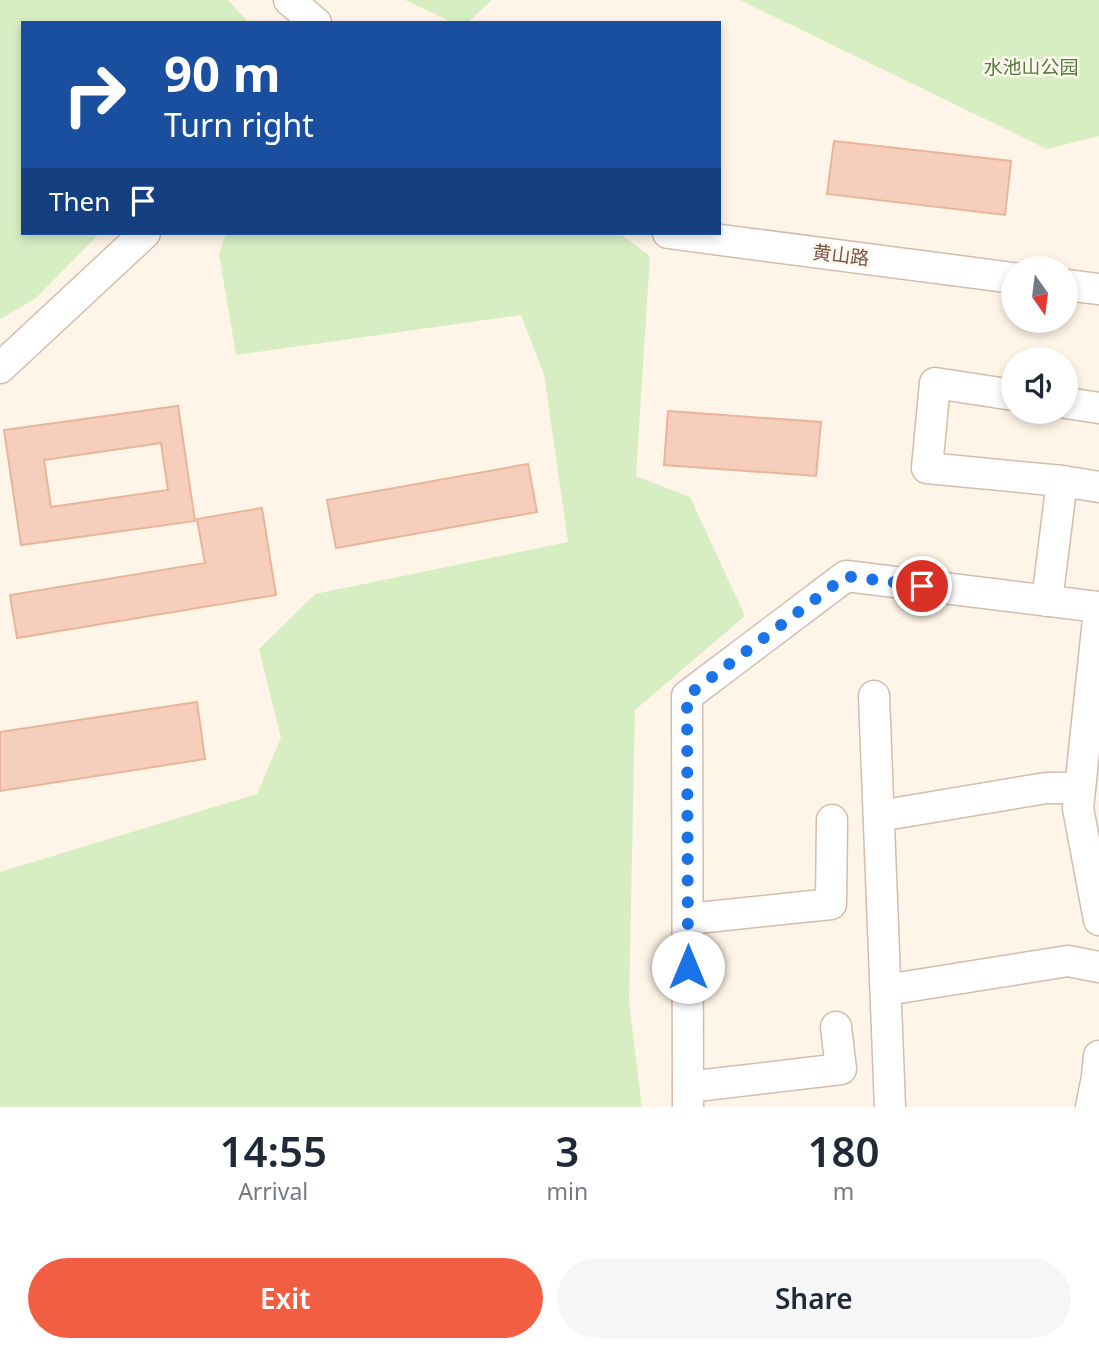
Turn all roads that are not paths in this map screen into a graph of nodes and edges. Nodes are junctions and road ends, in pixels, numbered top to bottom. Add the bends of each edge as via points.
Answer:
1 (289, 0) edge
2 (314, 21) edge
3 (143, 235) edge
4 (683, 235) edge
5 (1001, 276) edge
6 (1078, 286) edge
7 (1099, 289) edge
8 (0, 368) edge
9 (1001, 393) edge
10 (1078, 405) edge
11 (1099, 408) edge
12 (1062, 481) junction
13 (1099, 487) edge
14 (1047, 601) junction
15 (1099, 609) edge
16 (874, 696) dead end
17 (1080, 788) junction
18 (879, 816) junction
19 (832, 820) dead end
20 (688, 919) junction
21 (1099, 920) edge
22 (1099, 967) edge
23 (886, 990) junction
24 (836, 1027) dead end
25 (1099, 1056) edge
26 (688, 1097) edge
27 (890, 1107) edge
28 (1091, 1107) edge

1 - 2 street
3 - 8 street
4 - 5 street, 黄山路
6 - 7 street
9 - 12 street via 935,383 927,468
10 - 11 street
12 - 13 street
12 - 14 street
14 - 15 street
14 - 20 street via 846,576 687,696
15 - 17 street
16 - 18 street
17 - 18 street via 1046,788
17 - 21 street via 1078,808
18 - 23 street
19 - 20 street via 831,904
20 - 26 street
22 - 23 street via 1068,961
23 - 27 street
24 - 26 street via 841,1069
25 - 28 street

